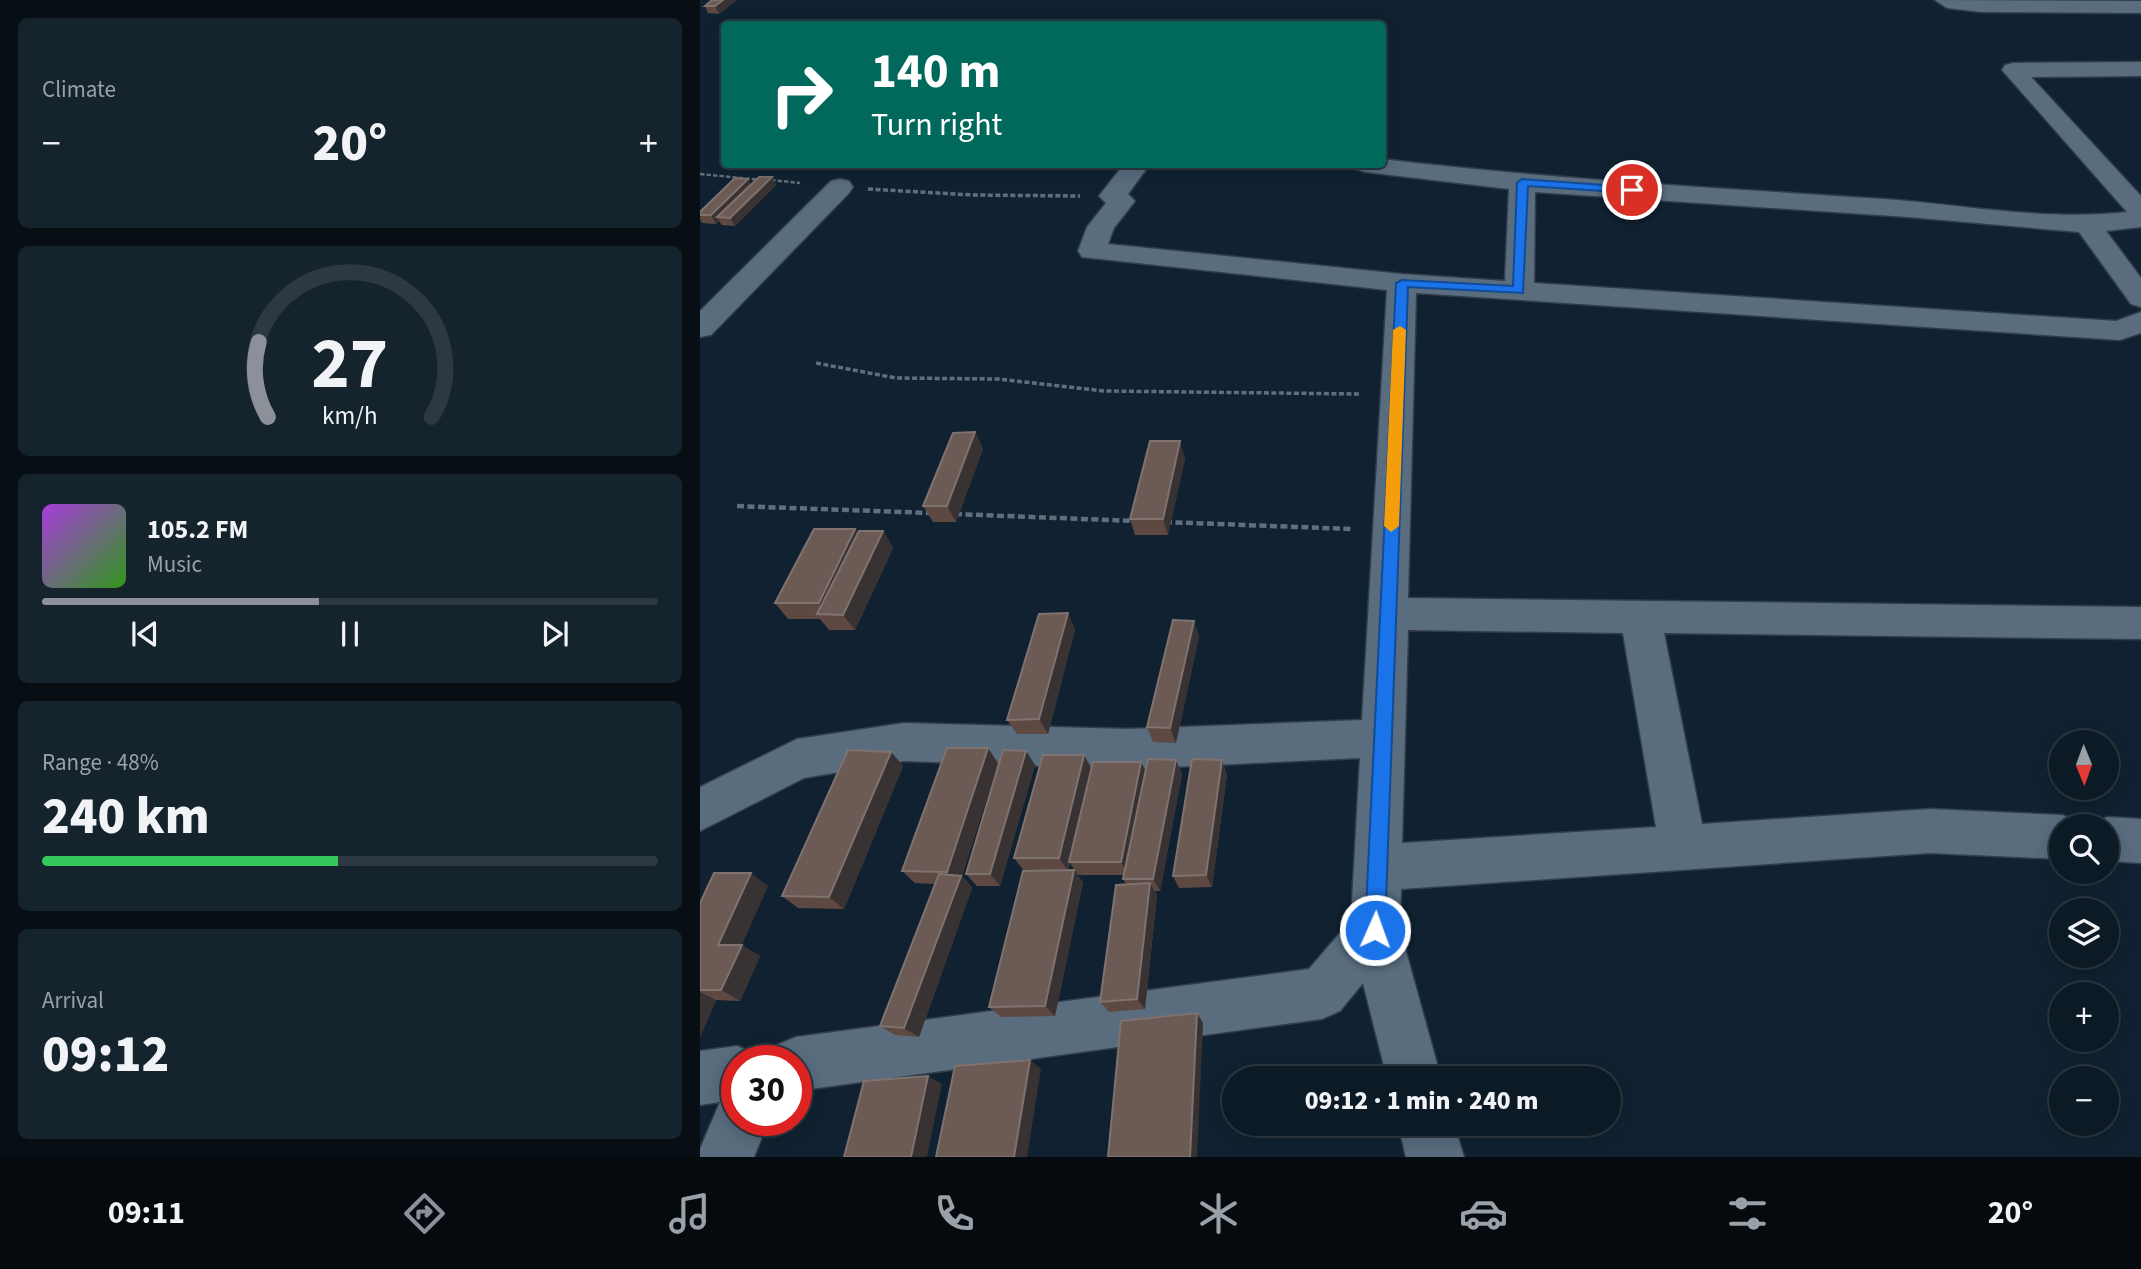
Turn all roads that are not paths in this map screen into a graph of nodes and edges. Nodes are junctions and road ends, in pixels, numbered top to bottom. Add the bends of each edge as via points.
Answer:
1 (1945, 0) edge
2 (2141, 7) edge
3 (2141, 69) edge
4 (1386, 167) edge
5 (1135, 168) edge
6 (1522, 183) junction
7 (840, 187) road end
8 (2141, 212) edge
9 (2141, 219) edge
10 (2087, 225) junction
11 (1402, 283) junction
12 (1519, 290) junction
13 (2141, 298) edge
14 (2141, 320) edge
15 (700, 328) edge
16 (1387, 614) junction
17 (1640, 615) junction
18 (2141, 623) edge
19 (1381, 738) junction
20 (700, 810) edge
21 (2049, 836) edge
22 (2119, 840) edge
23 (2141, 841) edge
24 (1683, 847) junction
25 (1377, 868) junction
26 (1375, 930) junction
27 (812, 1062) edge
28 (1411, 1066) edge
29 (721, 1075) edge
30 (700, 1078) edge
31 (734, 1136) edge
32 (1429, 1136) edge
33 (725, 1157) edge
34 (1434, 1157) edge

1 - 2 street via 1982,6
3 - 8 street via 2013,70
4 - 6 street
5 - 11 street via 1112,196 1122,201 1101,228 1092,251
6 - 10 street
6 - 12 street
7 - 15 street
9 - 10 street
10 - 13 street
11 - 12 street
11 - 16 street
12 - 14 street via 2120,331
16 - 17 street
16 - 19 street
17 - 18 street
17 - 24 street
19 - 20 street via 1128,749 904,742 797,759
19 - 25 street
21 - 24 street via 1930,831
22 - 23 street
24 - 25 street
25 - 26 street
26 - 27 street via 1322,993
26 - 28 street
29 - 30 street
31 - 33 street
32 - 34 street

